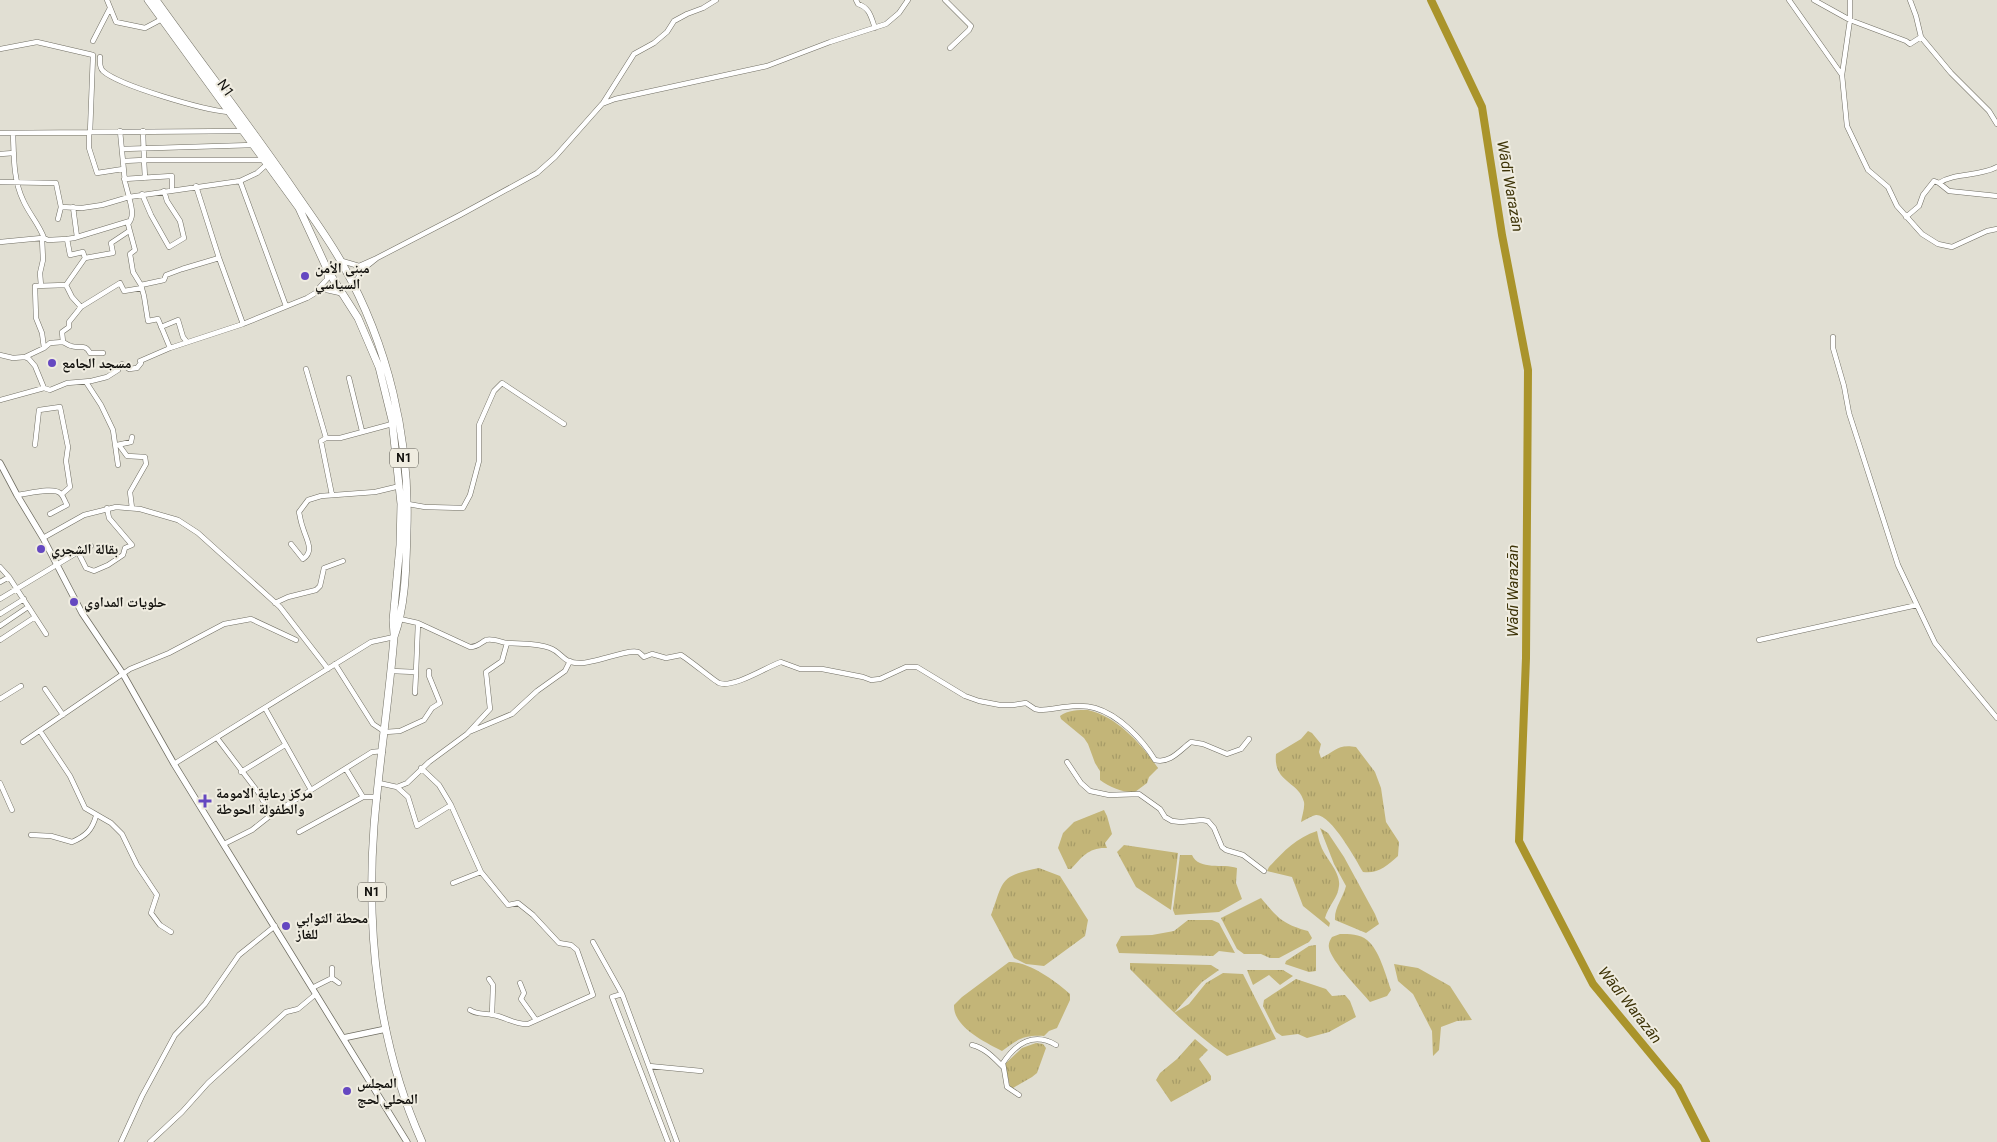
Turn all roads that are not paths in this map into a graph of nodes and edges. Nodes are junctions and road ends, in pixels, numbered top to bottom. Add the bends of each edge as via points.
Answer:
1 (107, 0) edge
2 (148, 0) edge
3 (156, 0) edge
4 (716, 0) edge
5 (856, 0) edge
6 (908, 0) edge
7 (945, 0) edge
8 (1814, 0) edge
9 (1850, 0) edge
10 (1910, 0) edge
11 (1792, 1) edge
12 (110, 8) junction
13 (162, 19) junction
14 (1850, 20) junction
15 (875, 28) junction
16 (1921, 37) junction
17 (93, 41) dead end
18 (950, 48) dead end
19 (0, 49) edge
20 (100, 57) dead end
21 (1842, 75) junction
22 (602, 104) junction
23 (228, 112) junction
24 (1997, 124) edge
25 (120, 131) junction
26 (143, 131) junction
27 (242, 131) junction
28 (0, 133) edge
29 (13, 133) junction
30 (90, 133) junction
31 (253, 145) junction
32 (122, 149) junction
33 (144, 149) junction
34 (14, 153) junction
35 (0, 154) edge
36 (144, 160) junction
37 (123, 162) junction
38 (264, 162) junction
39 (1997, 167) edge
40 (123, 169) junction
41 (145, 178) junction
42 (124, 179) junction
43 (16, 181) junction
44 (240, 181) junction
45 (0, 182) edge
46 (1939, 183) junction
47 (196, 186) junction
48 (172, 190) junction
49 (164, 191) junction
50 (142, 194) junction
51 (1997, 196) edge
52 (129, 197) junction
53 (61, 207) junction
54 (73, 207) junction
55 (1906, 217) junction
56 (58, 219) dead end
57 (132, 220) junction
58 (1997, 229) edge
59 (129, 231) junction
60 (77, 237) junction
61 (43, 238) junction
62 (67, 239) junction
63 (0, 242) edge
64 (85, 258) junction
65 (219, 258) junction
66 (377, 258) junction
67 (342, 261) junction
68 (327, 269) junction
69 (66, 285) junction
70 (41, 286) junction
71 (141, 286) junction
72 (354, 286) junction
73 (341, 293) junction
74 (307, 298) junction
75 (286, 306) junction
76 (81, 307) junction
77 (243, 324) junction
78 (161, 327) junction
79 (1833, 337) dead end
80 (62, 342) junction
81 (187, 342) junction
82 (44, 348) junction
83 (170, 348) junction
84 (103, 353) dead end
85 (0, 355) edge
86 (25, 357) junction
87 (306, 368) dead end
88 (349, 378) dead end
89 (86, 382) junction
90 (44, 388) junction
91 (0, 400) edge
92 (392, 424) junction
93 (564, 424) dead end
94 (362, 431) junction
95 (132, 437) dead end
96 (326, 438) junction
97 (35, 445) dead end
98 (118, 445) junction
99 (0, 462) edge
100 (118, 465) dead end
101 (400, 486) junction
102 (62, 494) junction
103 (17, 495) junction
104 (332, 495) junction
105 (408, 504) junction
106 (107, 508) junction
107 (132, 508) junction
108 (50, 514) dead end
109 (43, 538) junction
110 (292, 544) dead end
111 (91, 546) dead end
112 (78, 552) junction
113 (343, 562) dead end
114 (57, 564) junction
115 (0, 568) edge
116 (9, 577) junction
117 (0, 582) edge
118 (17, 588) junction
119 (0, 599) edge
120 (24, 599) junction
121 (276, 603) junction
122 (1917, 605) junction
123 (28, 607) junction
124 (0, 614) edge
125 (35, 617) junction
126 (400, 619) junction
127 (418, 623) junction
128 (0, 626) edge
129 (46, 634) dead end
130 (394, 637) junction
131 (0, 640) edge
132 (296, 640) dead end
133 (1759, 640) dead end
134 (507, 643) junction
135 (570, 661) junction
136 (335, 664) junction
137 (328, 669) junction
138 (391, 671) junction
139 (416, 672) junction
140 (429, 672) dead end
141 (123, 674) junction
142 (21, 686) dead end
143 (45, 689) dead end
144 (415, 693) dead end
145 (0, 699) edge
146 (265, 708) junction
147 (63, 715) junction
148 (1997, 718) edge
149 (40, 731) junction
150 (385, 732) junction
151 (468, 732) junction
152 (217, 738) junction
153 (1250, 739) dead end
154 (23, 742) dead end
155 (285, 745) junction
156 (383, 752) junction
157 (1067, 762) dead end
158 (174, 764) junction
159 (346, 768) junction
160 (422, 768) junction
161 (241, 772) junction
162 (0, 783) edge
163 (379, 783) junction
164 (397, 786) junction
165 (311, 790) junction
166 (362, 797) junction
167 (378, 797) junction
168 (451, 805) junction
169 (12, 810) dead end
170 (271, 815) junction
171 (96, 816) junction
172 (299, 832) dead end
173 (31, 835) dead end
174 (224, 844) junction
175 (1264, 871) dead end
176 (480, 872) junction
177 (453, 883) dead end
178 (274, 926) junction
179 (170, 932) dead end
180 (592, 942) dead end
181 (332, 968) dead end
182 (332, 978) junction
183 (489, 979) dead end
184 (339, 983) dead end
185 (520, 983) dead end
186 (312, 988) junction
187 (316, 994) junction
188 (622, 994) junction
189 (470, 1010) dead end
190 (492, 1015) junction
191 (536, 1020) junction
192 (386, 1029) junction
193 (343, 1038) junction
194 (1056, 1045) dead end
195 (972, 1046) dead end
196 (649, 1066) junction
197 (1003, 1067) junction
198 (701, 1071) dead end
199 (1019, 1095) dead end
200 (121, 1142) edge
201 (150, 1142) edge
202 (407, 1142) edge
203 (422, 1142) edge
204 (668, 1142) edge
205 (677, 1142) edge

1 - 12 street
2 - 13 highway, N1 / N1
3 - 67 highway, N1
4 - 22 street via 674,21 667,32 634,54
5 - 15 street via 869,10
6 - 15 street via 886,24
7 - 18 street via 971,26
8 - 14 street
9 - 14 street
10 - 16 street
11 - 21 street
12 - 13 street via 116,22 138,27 145,28
12 - 17 street
13 - 23 highway, N1 / N1
14 - 16 street via 1910,44
14 - 21 street
15 - 22 street via 767,66
16 - 24 street via 1951,73 1989,110
19 - 30 street via 37,42 93,55
20 - 23 street via 102,70 126,83 198,107
21 - 55 street via 1847,126 1864,164 1888,187
22 - 66 street via 537,173
23 - 27 highway, N1 / N1
25 - 26 street
25 - 30 street
25 - 32 street
26 - 27 street
26 - 33 street
27 - 31 highway, N1 / N1
28 - 29 street
29 - 30 street
29 - 34 street
30 - 40 street via 89,148 97,173
31 - 33 street
31 - 38 highway, N1 / N1
32 - 33 street
32 - 37 street
33 - 36 street
34 - 35 street
34 - 43 street
36 - 37 street
36 - 38 street
36 - 41 street
37 - 40 street
38 - 44 street via 256,173
38 - 68 highway, N1 / N1 via 299,208
39 - 46 street
40 - 42 street
41 - 42 street
41 - 48 street via 172,176
42 - 52 street
43 - 45 street
43 - 53 street via 56,183
43 - 61 street
44 - 47 street
44 - 75 street
46 - 51 street via 1949,191
46 - 55 street via 1933,182 1919,206
47 - 48 street
47 - 65 street
48 - 49 street
49 - 50 street
49 - 50 street via 180,221 184,238 169,247
50 - 52 street
52 - 54 street via 102,205
52 - 57 street
53 - 54 street
53 - 56 street
54 - 60 street
55 - 58 street via 1922,234 1952,247
57 - 59 street via 128,224
57 - 60 street
59 - 64 street via 111,242 113,253
59 - 71 street via 134,250 130,254 133,272
60 - 62 street
61 - 62 street
61 - 63 street
61 - 70 street
62 - 64 street via 70,255 83,252
64 - 69 street
65 - 71 street via 175,271 166,275 164,280
65 - 77 street
66 - 67 street via 359,266
66 - 72 street via 362,270
67 - 68 highway via 332,259
67 - 72 highway, N1
68 - 73 highway, N1
68 - 74 street via 327,279
69 - 70 street
69 - 76 street
70 - 82 street via 35,286 35,305
71 - 76 street via 124,290 120,283
71 - 78 street via 148,321 158,319
72 - 73 highway via 354,293 350,296
72 - 105 highway, N1 via 379,344 392,387 403,446
73 - 74 street via 322,290
73 - 92 highway, N1 / N1 via 358,318 379,367
74 - 75 street
75 - 77 street
76 - 80 street via 69,327 62,332
77 - 81 street
78 - 81 street via 178,320
78 - 83 street
79 - 122 street via 1849,413 1868,478 1898,565
80 - 82 street via 50,343
80 - 84 street via 71,347 82,346 90,353
81 - 83 street
82 - 86 street
83 - 89 street via 140,361 138,368 129,369 122,364 107,377
85 - 86 street
86 - 90 street via 36,366
87 - 96 street
88 - 94 street
89 - 90 street via 67,383 50,390
89 - 98 street via 111,424
90 - 91 street
92 - 94 street
92 - 101 highway, N1 / N1
93 - 105 street via 502,383 494,391 479,425 479,461 463,508
94 - 96 street via 340,438
95 - 98 street via 131,442
96 - 104 street via 321,441
97 - 102 street via 39,410 60,407 68,446 66,461 70,487
98 - 100 street
98 - 107 street via 127,456 146,457 146,464 130,492
99 - 103 main road
101 - 104 street via 375,492
101 - 130 highway, N1 / N1
102 - 103 street via 46,490
102 - 108 street via 67,505
103 - 109 main road
104 - 110 street via 308,500 298,512 308,540 308,556 303,559
105 - 126 highway, N1
106 - 107 street
106 - 109 street via 84,515
106 - 112 street via 109,518 132,544 125,548 123,555 94,571 86,568
107 - 121 street via 178,520 198,533
109 - 114 main road
111 - 112 street
112 - 114 street
113 - 121 street via 324,568 316,590
114 - 118 street
114 - 141 main road via 82,613
115 - 116 street
116 - 117 street
116 - 118 street
118 - 119 street
118 - 120 street
120 - 123 street
120 - 124 street
121 - 137 street
122 - 133 street
122 - 148 street via 1936,642
123 - 125 street
123 - 128 street
125 - 129 street
125 - 131 street
126 - 127 street
126 - 130 highway, N1
127 - 134 street via 470,647 476,647 484,640
127 - 139 street
130 - 136 street via 371,642
130 - 138 highway, N1
132 - 141 street via 251,619 240,620 206,632
134 - 135 street via 551,648 564,660
134 - 151 street via 502,661 486,672 490,709
135 - 151 street via 566,671 512,714
135 - 153 street via 598,661 629,652 638,652 644,657 652,654 666,658 681,655 718,683 729,683 781,662 800,669 822,669 870,680 906,667 917,667 964,696 979,701 1013,706 1026,703 1040,710 1094,707 1116,718 1145,744 1156,760 1173,757 1191,742 1227,754 1242,748
136 - 137 street
136 - 150 street via 373,724
137 - 146 street
138 - 139 street
138 - 150 highway, N1
139 - 144 street
140 - 150 street via 440,703 424,720 400,731
141 - 147 street
141 - 158 main road
142 - 145 street
143 - 147 street
146 - 152 street
146 - 155 street
147 - 149 street
149 - 154 street
149 - 171 street via 70,776 85,808
150 - 156 highway, N1
151 - 160 street
152 - 158 street
152 - 161 street
155 - 161 street
155 - 165 street
156 - 159 street via 372,752
156 - 163 highway, N1
157 - 175 street via 1090,790 1109,795 1139,794 1172,821 1208,821 1222,847 1243,855
158 - 174 main road
159 - 165 street
159 - 166 street
160 - 164 street via 407,783
160 - 168 street via 439,785
161 - 170 street
162 - 169 street
163 - 164 street
163 - 167 highway, N1
164 - 168 street via 408,797 417,826
165 - 170 street
166 - 167 street
166 - 172 street
167 - 192 highway, N1 via 372,910 374,949
168 - 176 street
170 - 174 street via 252,830
171 - 173 street via 92,830 72,842
171 - 179 street via 111,823 122,834 157,895 151,913
174 - 178 main road
176 - 177 street
176 - 191 street via 508,905 518,903 559,943 577,950 586,972 593,995
178 - 186 main road
178 - 200 street via 239,955 205,1004 175,1035
180 - 188 street
181 - 182 street
182 - 184 street
182 - 186 street
183 - 190 street via 493,985
185 - 191 street via 524,992 521,999
186 - 187 main road
187 - 193 main road
187 - 201 street via 298,1009 286,1012 208,1083
188 - 196 street
188 - 204 street via 612,997
189 - 190 street via 475,1014
190 - 191 street via 518,1025
192 - 193 main road
192 - 203 highway, N1 via 402,1090
193 - 202 main road
194 - 197 street via 1036,1038 1025,1042 1006,1057
195 - 197 street via 990,1054
196 - 198 street
196 - 205 street
197 - 199 street via 1007,1087

